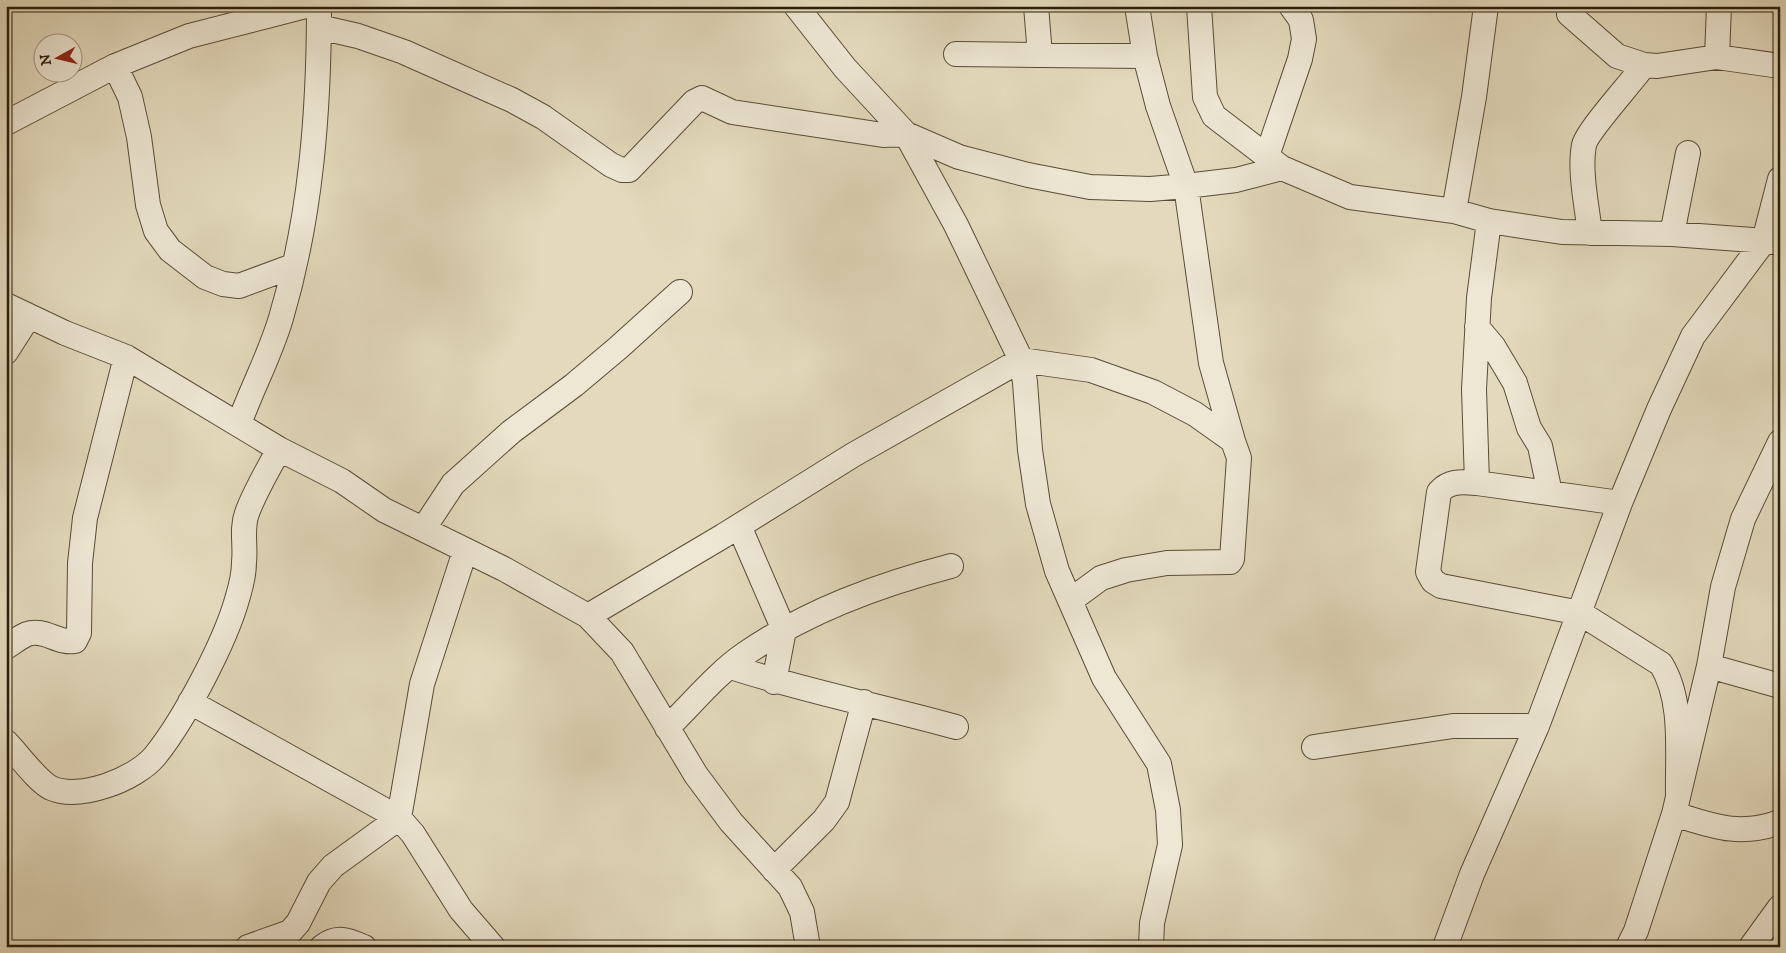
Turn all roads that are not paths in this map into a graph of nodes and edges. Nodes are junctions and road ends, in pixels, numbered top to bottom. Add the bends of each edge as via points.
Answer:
1 (306, 6) edge
2 (796, 6) edge
3 (1036, 6) edge
4 (1137, 6) edge
5 (1199, 6) edge
6 (1291, 6) edge
7 (1486, 6) edge
8 (1719, 6) edge
9 (1569, 14) dead end
10 (319, 17) edge
11 (956, 54) dead end
12 (1040, 55) junction
13 (1145, 56) junction
14 (1717, 57) junction
15 (1644, 65) junction
16 (115, 66) junction
17 (1780, 66) edge
18 (6, 123) edge
19 (906, 134) junction
20 (1688, 153) dead end
21 (1275, 162) junction
22 (1780, 178) edge
23 (1186, 186) junction
24 (1454, 211) junction
25 (1489, 221) junction
26 (1590, 233) junction
27 (1672, 234) junction
28 (1772, 242) edge
29 (293, 266) junction
30 (680, 292) dead end
31 (6, 305) edge
32 (29, 316) junction
33 (1477, 327) junction
34 (6, 352) edge
35 (126, 357) junction
36 (1021, 360) junction
37 (239, 424) junction
38 (1233, 441) junction
39 (1780, 442) edge
40 (279, 449) junction
41 (1477, 483) junction
42 (1550, 493) junction
43 (1620, 503) junction
44 (739, 526) junction
45 (424, 528) junction
46 (465, 551) junction
47 (951, 566) dead end
48 (1071, 600) junction
49 (1580, 614) junction
50 (588, 616) junction
51 (784, 630) junction
52 (6, 647) edge
53 (1709, 666) junction
54 (731, 667) junction
55 (774, 682) junction
56 (1780, 686) edge
57 (190, 702) junction
58 (864, 702) junction
59 (1537, 726) junction
60 (956, 727) dead end
61 (667, 728) junction
62 (6, 742) edge
63 (1314, 747) dead end
64 (1676, 805) junction
65 (399, 818) junction
66 (1780, 822) edge
67 (774, 870) junction
68 (1780, 907) edge
69 (248, 947) edge
70 (322, 947) edge
71 (364, 947) edge
72 (493, 947) edge
73 (808, 947) edge
74 (1151, 947) edge
75 (1445, 947) edge
76 (1628, 947) edge
77 (1750, 947) edge

1 - 16 street via 189,36
2 - 19 street
3 - 12 street
4 - 13 street
5 - 21 street via 1205,97 1214,116
6 - 21 street via 1301,20 1304,39
7 - 24 street
8 - 14 street
9 - 15 street via 1617,56
10 - 19 street via 512,100 543,117 611,166 622,170 629,170 694,102 702,98 732,112 884,135
10 - 29 street via 316,121 305,218
11 - 12 street
12 - 13 street
13 - 23 street via 1158,106
14 - 15 street
14 - 17 street
15 - 26 street via 1584,143
16 - 18 street
16 - 29 street via 130,97 148,205 156,231 170,250 205,277 223,284 239,286
19 - 23 street via 959,157 1090,187
19 - 36 street via 956,225
20 - 27 street
21 - 23 street via 1236,180
21 - 24 street via 1350,196
22 - 28 street
23 - 38 street via 1211,363
24 - 25 street
25 - 26 street
25 - 33 street
26 - 27 street
27 - 28 street
28 - 43 street via 1693,336
29 - 37 street via 268,357
30 - 45 street via 604,360 511,432 453,484
31 - 32 street
32 - 34 street
32 - 35 street
33 - 41 street via 1474,389
33 - 42 street via 1493,346 1515,383 1529,428 1540,446
35 - 37 street
35 - 52 street via 85,518 80,563 80,633 75,641 66,642 42,633 28,633
36 - 38 street via 1091,370 1153,392 1195,414
36 - 44 street via 854,455
36 - 48 street via 1038,504 1057,571
37 - 40 street
38 - 48 street via 1239,458 1230,562 1167,563 1126,570 1101,578
39 - 53 street via 1743,519 1723,587
40 - 45 street via 342,481 384,510
40 - 57 street via 246,515 244,562 238,596 223,636
41 - 42 street
41 - 49 street via 1453,482 1438,492 1428,572 1433,581 1441,586
42 - 43 street
43 - 49 street
44 - 50 street
44 - 51 street
45 - 46 street
46 - 50 street
46 - 65 street via 422,684
47 - 51 street via 883,585
48 - 74 street via 1104,678 1159,764 1168,810 1170,845 1154,914
49 - 59 street
49 - 64 street via 1661,664 1668,675 1675,698
50 - 61 street via 622,652
51 - 54 street
51 - 55 street
53 - 56 street
53 - 64 street
54 - 55 street
54 - 61 street
55 - 58 street
57 - 62 street via 154,757 133,776 92,790 65,792 50,787
57 - 65 street
58 - 60 street
58 - 67 street via 837,802 824,820
59 - 63 street via 1453,726
59 - 75 street via 1472,874
61 - 67 street via 696,776
64 - 66 street via 1723,829 1745,831
64 - 76 street
65 - 69 street via 333,866 319,882 290,932
65 - 72 street via 413,834 461,910
67 - 73 street via 790,887 802,912
68 - 77 street
70 - 71 street via 330,940 344,938

